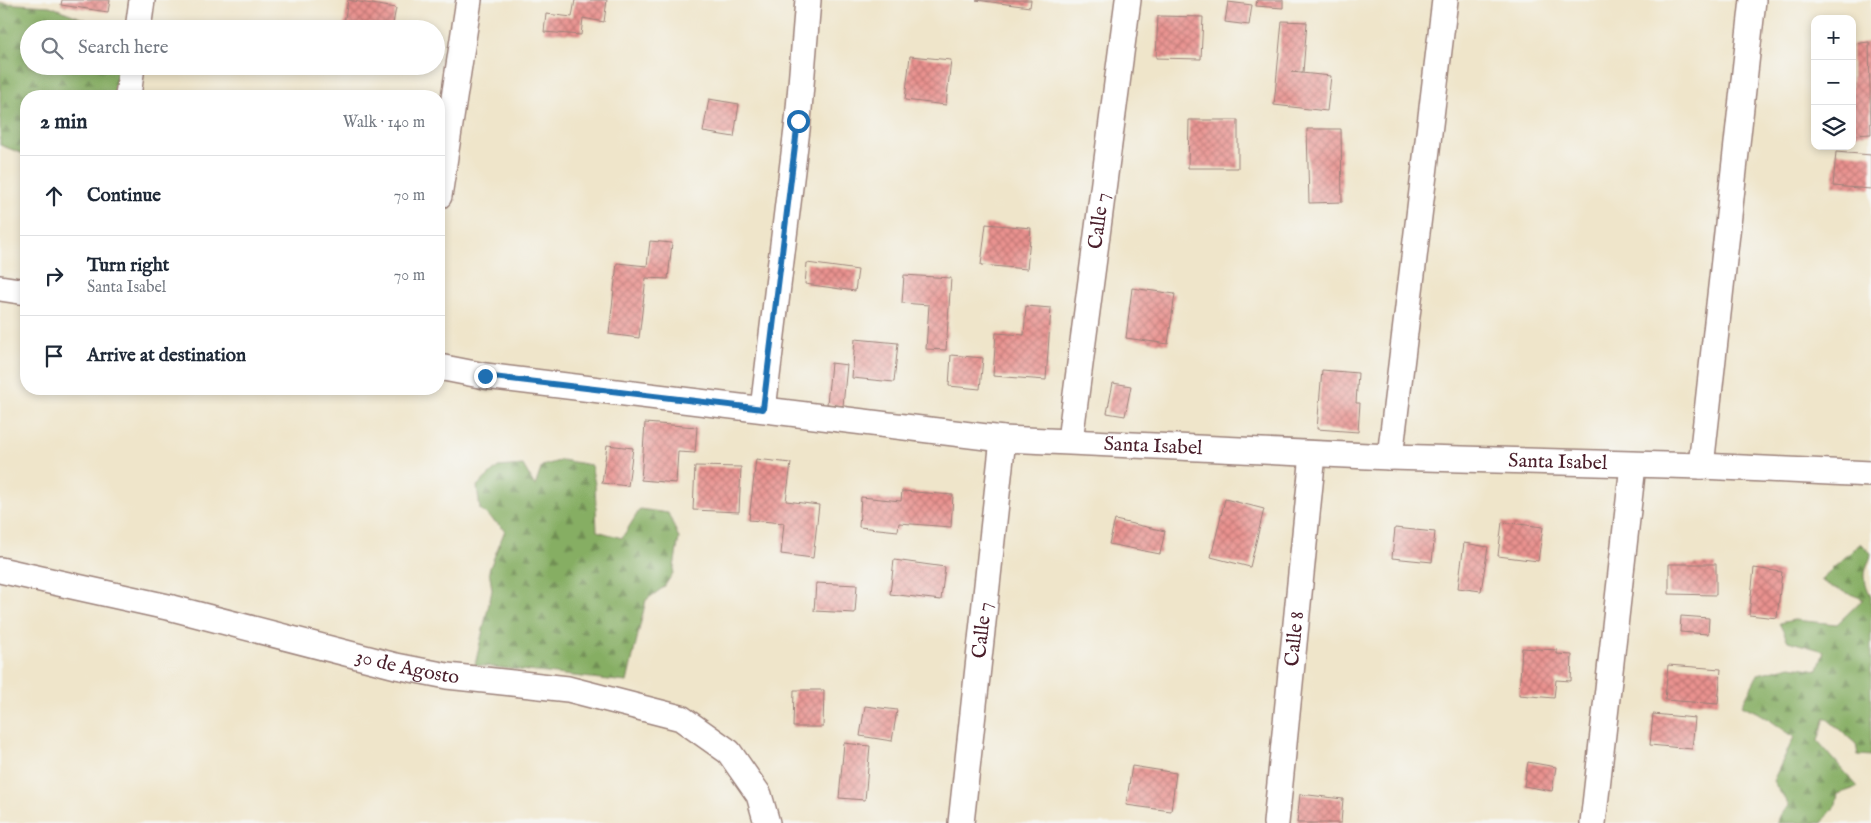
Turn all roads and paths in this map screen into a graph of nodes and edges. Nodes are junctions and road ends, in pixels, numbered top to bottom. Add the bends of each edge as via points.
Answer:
1 (142, 0) edge
2 (469, 0) edge
3 (808, 0) edge
4 (1128, 0) edge
5 (1445, 0) edge
6 (1754, 0) edge
7 (139, 20) edge
8 (131, 75) edge
9 (129, 90) edge
10 (445, 157) edge
11 (0, 288) edge
12 (20, 291) edge
13 (445, 368) edge
14 (763, 409) junction
15 (1003, 438) junction
16 (1070, 440) junction
17 (1312, 454) junction
18 (1390, 457) junction
19 (1633, 465) junction
20 (1701, 466) junction
21 (1871, 474) edge
22 (0, 570) edge
23 (768, 823) edge
24 (961, 823) edge
25 (1276, 823) edge
26 (1593, 823) edge

1 - 7 street
2 - 10 street
3 - 14 street via 798,121
4 - 16 street, Calle 7
5 - 18 street
6 - 20 street
8 - 9 street
11 - 12 street
13 - 14 street, Santa Isabel via 485,376
14 - 15 street, Santa Isabel
15 - 16 street, Santa Isabel
15 - 24 street, Calle 7
16 - 17 street, Santa Isabel
17 - 18 street, Santa Isabel
17 - 25 street, Calle 8
18 - 19 street, Santa Isabel
19 - 20 street, Santa Isabel
19 - 26 street
20 - 21 street, Santa Isabel
22 - 23 street, 30 de Agosto via 172,608 396,666 447,676 568,689 681,718 729,752 759,795

